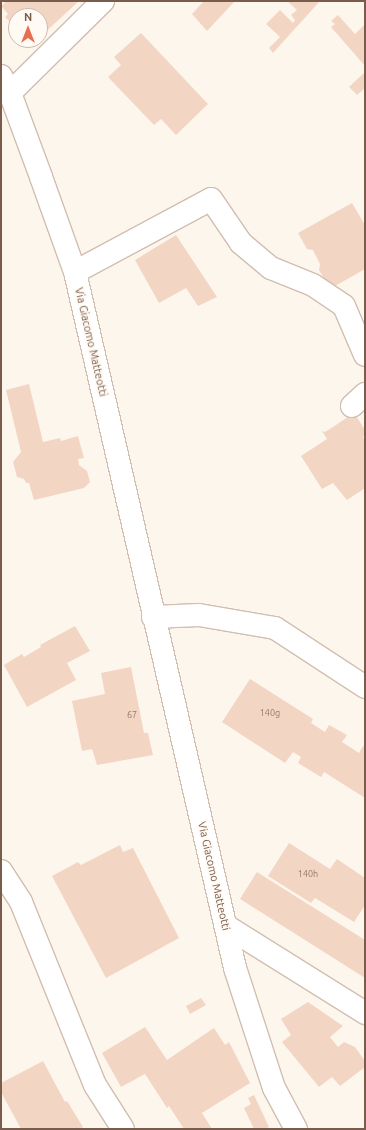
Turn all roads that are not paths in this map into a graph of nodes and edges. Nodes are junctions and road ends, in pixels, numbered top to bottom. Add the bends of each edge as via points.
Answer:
1 (103, 1) edge
2 (4, 87) edge
3 (75, 272) junction
4 (365, 355) edge
5 (153, 617) junction
6 (365, 687) edge
7 (1, 871) edge
8 (226, 926) junction
9 (365, 1013) edge
10 (123, 1129) edge
11 (296, 1129) edge

1 - 2 street
2 - 3 street, Via Giacomo Matteotti
3 - 4 street via 211,199 241,243 271,268 313,285 344,306
3 - 5 street, Via Giacomo Matteotti
5 - 6 street via 199,615 275,628
5 - 8 street, Via Giacomo Matteotti
7 - 10 street via 21,902 95,1085
8 - 9 street
8 - 11 street, Via Giacomo Matteotti via 235,968 274,1088

